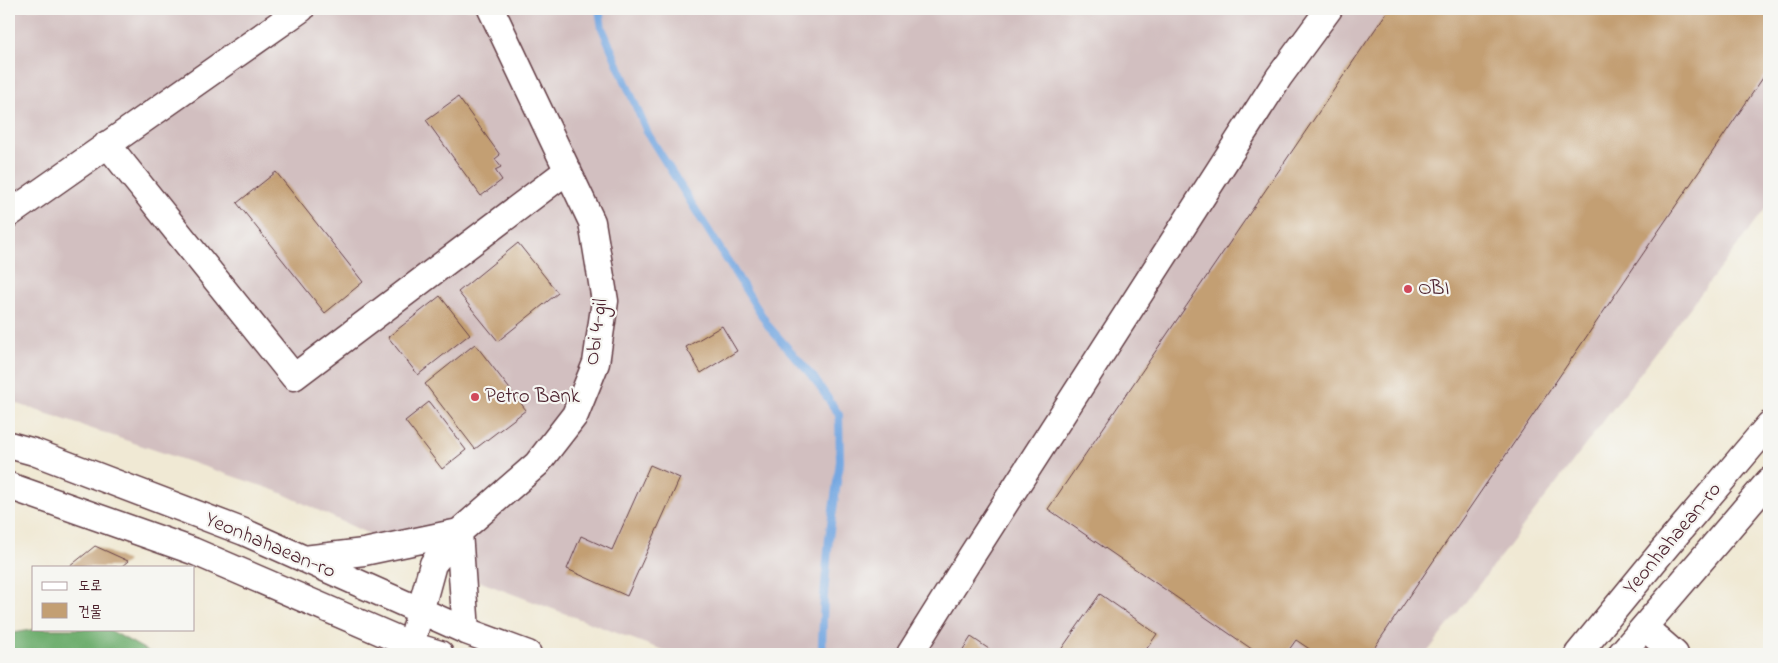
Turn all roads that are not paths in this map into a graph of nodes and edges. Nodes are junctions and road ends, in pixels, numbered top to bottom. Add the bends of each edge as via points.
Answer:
1 (301, 9) edge
2 (490, 9) edge
3 (1329, 9) edge
4 (108, 144) junction
5 (568, 170) junction
6 (9, 214) edge
7 (1769, 425) edge
8 (9, 445) edge
9 (9, 486) edge
10 (1766, 492) edge
11 (459, 532) junction
12 (303, 559) junction
13 (420, 610) junction
14 (1644, 627) junction
15 (466, 631) junction
16 (412, 649) edge
17 (440, 654) edge
18 (528, 654) edge
19 (910, 654) edge
20 (1578, 654) edge
21 (1621, 654) edge
22 (1675, 654) edge

1 - 4 street
2 - 5 street, Obi 4-gil
3 - 19 street via 1279,77
4 - 5 street via 294,377
4 - 6 street
5 - 11 street, Obi 4-gil via 592,222 605,301 596,363 575,415 537,464
7 - 20 street, Yeonhahaean-ro
8 - 12 street, Yeonhahaean-ro via 235,529
9 - 16 street, Yeonhahaean-ro via 193,551
10 - 14 street, Yeonhahaean-ro
11 - 12 street via 364,552
11 - 13 street, Obi 4-gil via 433,564
11 - 15 street
12 - 13 street, Yeonhahaean-ro
13 - 15 street, Yeonhahaean-ro
13 - 16 street, Obi 4-gil
14 - 21 street, Yeonhahaean-ro
14 - 22 street
15 - 18 street, Yeonhahaean-ro
16 - 17 street, Yeonhahaean-ro

